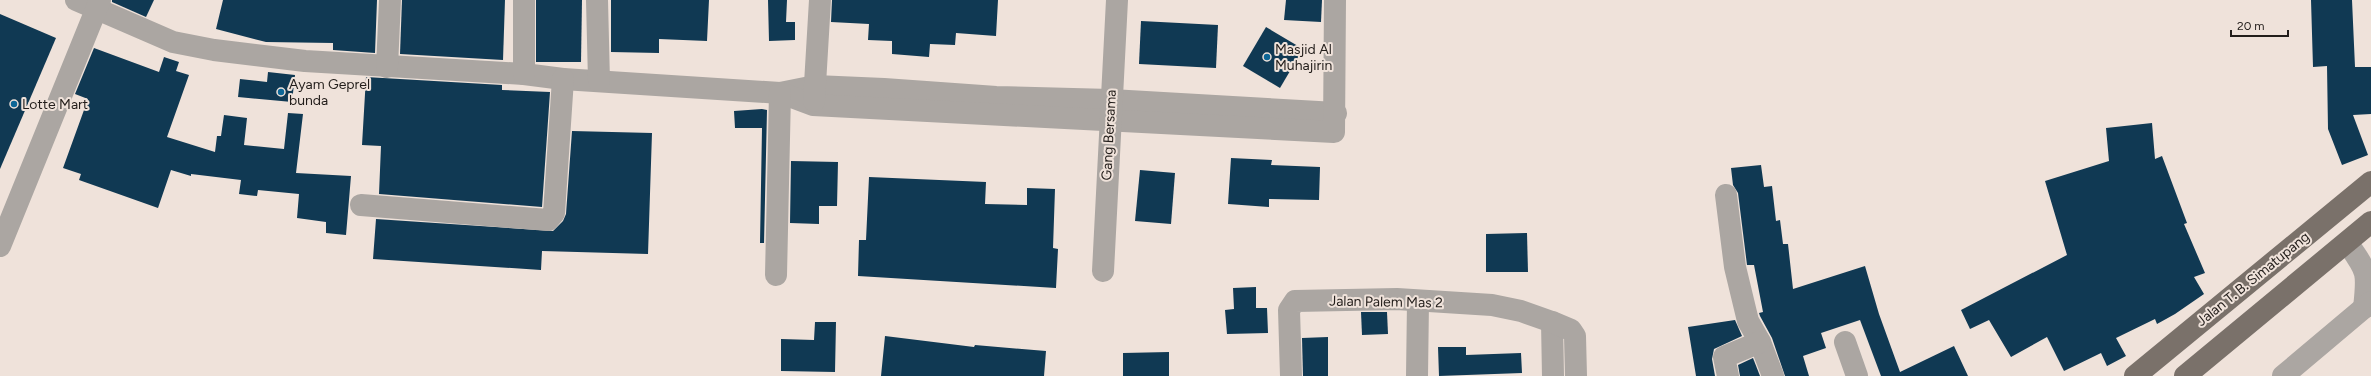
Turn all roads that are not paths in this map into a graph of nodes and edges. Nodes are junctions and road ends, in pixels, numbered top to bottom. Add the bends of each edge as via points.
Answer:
1 (76, 0) edge
2 (390, 0) edge
3 (524, 0) edge
4 (597, 0) edge
5 (820, 0) edge
6 (1117, 0) edge
7 (1335, 0) edge
8 (98, 4) edge
9 (388, 67) junction
10 (524, 74) junction
11 (563, 79) junction
12 (599, 80) junction
13 (780, 93) junction
14 (814, 96) junction
15 (1110, 110) junction
16 (2371, 182) edge
17 (1726, 195) dead end
18 (361, 205) dead end
19 (2371, 222) edge
20 (2348, 244) junction
21 (0, 246) edge
22 (1103, 271) dead end
23 (776, 275) dead end
24 (1418, 302) junction
25 (2368, 305) edge
26 (1552, 322) junction
27 (1760, 342) junction
28 (1845, 342) dead end
29 (1291, 376) edge
30 (1417, 376) edge
31 (1553, 376) edge
32 (1576, 376) edge
33 (1728, 376) edge
34 (1773, 376) edge
35 (1857, 376) edge
36 (2135, 376) edge
37 (2185, 376) edge
38 (2283, 376) edge

1 - 8 street
2 - 9 street
3 - 10 street
4 - 12 street
5 - 14 street
6 - 15 street, Gang Bersama
7 - 15 street via 1336,113 1238,118
8 - 9 street via 173,42 214,50 305,61
8 - 21 street
9 - 10 street
10 - 11 street
11 - 12 street
11 - 18 street via 554,213 548,220
12 - 13 street
13 - 14 street
13 - 23 street
14 - 15 street
15 - 22 street, Gang Bersama
16 - 36 main road, Jalan T. B. Simatupang
17 - 27 street via 1735,267 1748,321
19 - 20 main road
20 - 25 street via 2365,268
20 - 37 main road
24 - 26 street, Jalan Palem Mas 2 via 1492,305 1521,310
24 - 29 street, Jalan Palem Mas 2 via 1398,299 1295,301 1289,310
24 - 30 street
25 - 38 street
26 - 31 street
26 - 32 street, Jalan Palem Mas 2 via 1571,330 1575,336
27 - 33 street via 1725,356
27 - 34 street
28 - 35 street

